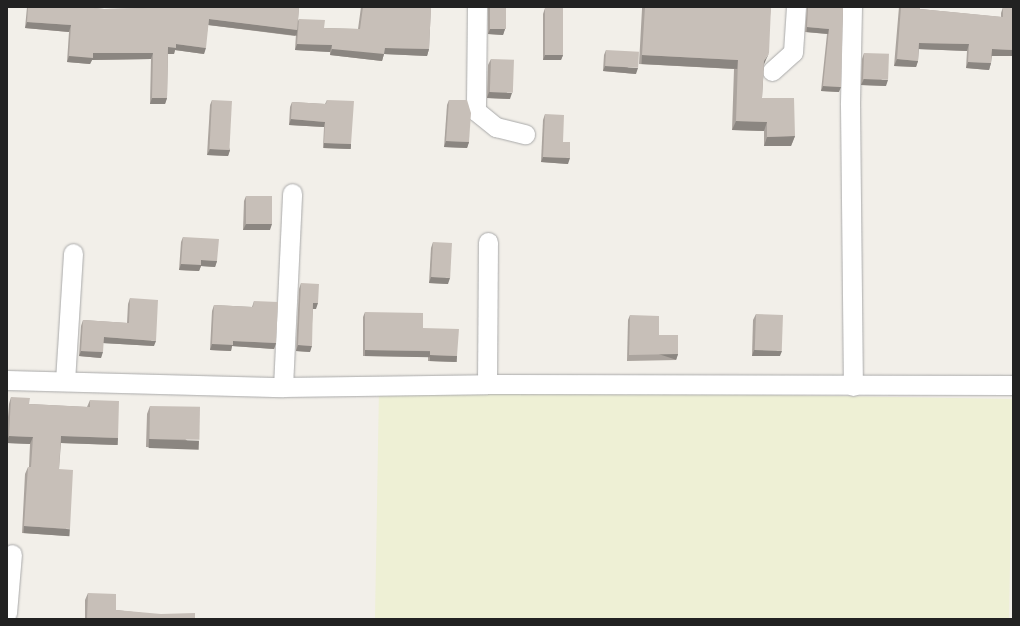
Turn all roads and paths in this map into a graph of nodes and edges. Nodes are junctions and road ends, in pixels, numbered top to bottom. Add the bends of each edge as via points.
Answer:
1 (477, 7) edge
2 (796, 7) edge
3 (852, 7) edge
4 (772, 71) dead end
5 (524, 134) dead end
6 (292, 193) dead end
7 (488, 242) dead end
8 (73, 253) dead end
9 (7, 380) edge
10 (65, 380) junction
11 (487, 384) junction
12 (1013, 385) edge
13 (853, 386) junction
14 (283, 387) junction
15 (12, 554) dead end
16 (7, 613) edge

1 - 5 street via 476,111 496,127
2 - 4 street via 793,52
3 - 13 street via 850,105
6 - 14 street
7 - 11 street
8 - 10 street
9 - 10 street
10 - 14 street
11 - 13 street
11 - 14 street
12 - 13 street
15 - 16 street

